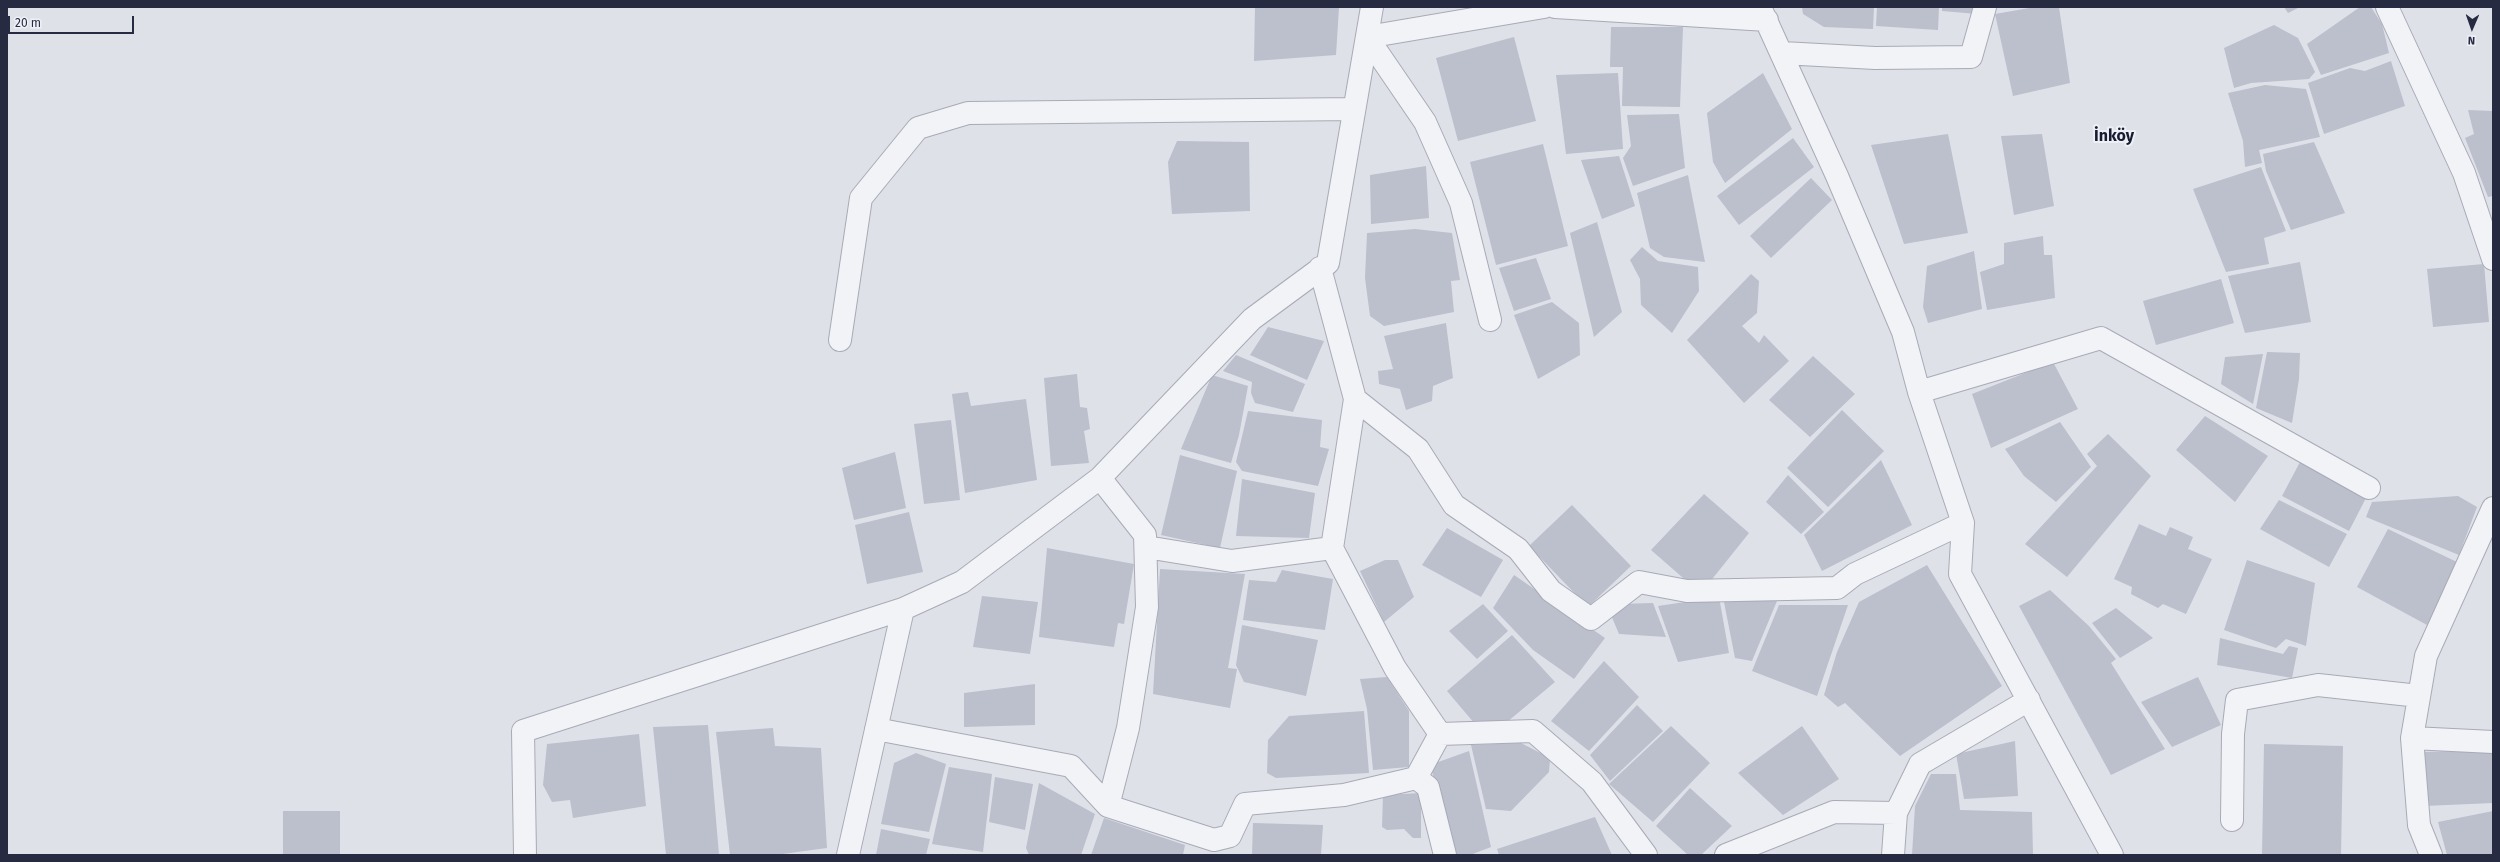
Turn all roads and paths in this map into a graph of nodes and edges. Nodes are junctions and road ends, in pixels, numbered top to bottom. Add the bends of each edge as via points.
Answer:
1 (1372, 7) edge
2 (1544, 7) edge
3 (1555, 7) edge
4 (1985, 7) edge
5 (2387, 7) edge
6 (1764, 14) edge
7 (1367, 37) junction
8 (1782, 53) junction
9 (1354, 109) junction
10 (2493, 259) edge
11 (1320, 268) junction
12 (1490, 320) dead end
13 (840, 340) dead end
14 (1918, 392) junction
15 (1356, 400) junction
16 (1100, 478) junction
17 (2369, 488) dead end
18 (2493, 508) edge
19 (1963, 523) junction
20 (1146, 547) junction
21 (1332, 548) junction
22 (903, 609) junction
23 (2419, 696) junction
24 (2029, 700) junction
25 (876, 729) junction
26 (1440, 734) junction
27 (2412, 738) junction
28 (2493, 742) edge
29 (1416, 778) junction
30 (1108, 806) junction
31 (1896, 813) junction
32 (2232, 820) dead end
33 (525, 855) edge
34 (848, 855) edge
35 (1445, 855) edge
36 (1646, 855) edge
37 (1726, 855) edge
38 (1893, 855) edge
39 (2112, 855) edge
40 (2431, 855) edge

1 - 7 street
2 - 7 street
3 - 6 street
4 - 8 street via 1971,57 1875,58
5 - 10 street via 2464,173
6 - 8 street
7 - 9 street
7 - 12 street via 1425,122 1461,203
8 - 14 street via 1903,332
9 - 11 street via 1328,263
9 - 13 street via 968,113 918,128 861,198
11 - 15 street
11 - 16 street via 1252,319
14 - 17 street via 2101,338
14 - 19 street
15 - 19 street via 1418,449 1454,505 1518,549 1551,591 1591,619 1639,582 1687,591 1837,588 1855,574
15 - 21 street
16 - 20 street via 1145,535
16 - 22 street via 962,582
18 - 23 street via 2426,656
19 - 24 street via 1960,574
20 - 21 street via 1232,561
20 - 30 street via 1146,614 1128,728
21 - 26 street via 1395,668
22 - 25 street
22 - 33 street via 523,731
23 - 27 street
23 - 32 street via 2318,685 2237,700 2233,734
24 - 31 street via 1920,764
24 - 39 street
25 - 30 street via 1071,766
25 - 34 street
26 - 29 street
26 - 36 street via 1534,731 1592,782
27 - 28 street
27 - 40 street via 2418,825
29 - 30 street via 1344,795 1245,804 1230,836 1214,840
29 - 35 street via 1428,787
31 - 37 street via 1834,812
31 - 38 street

